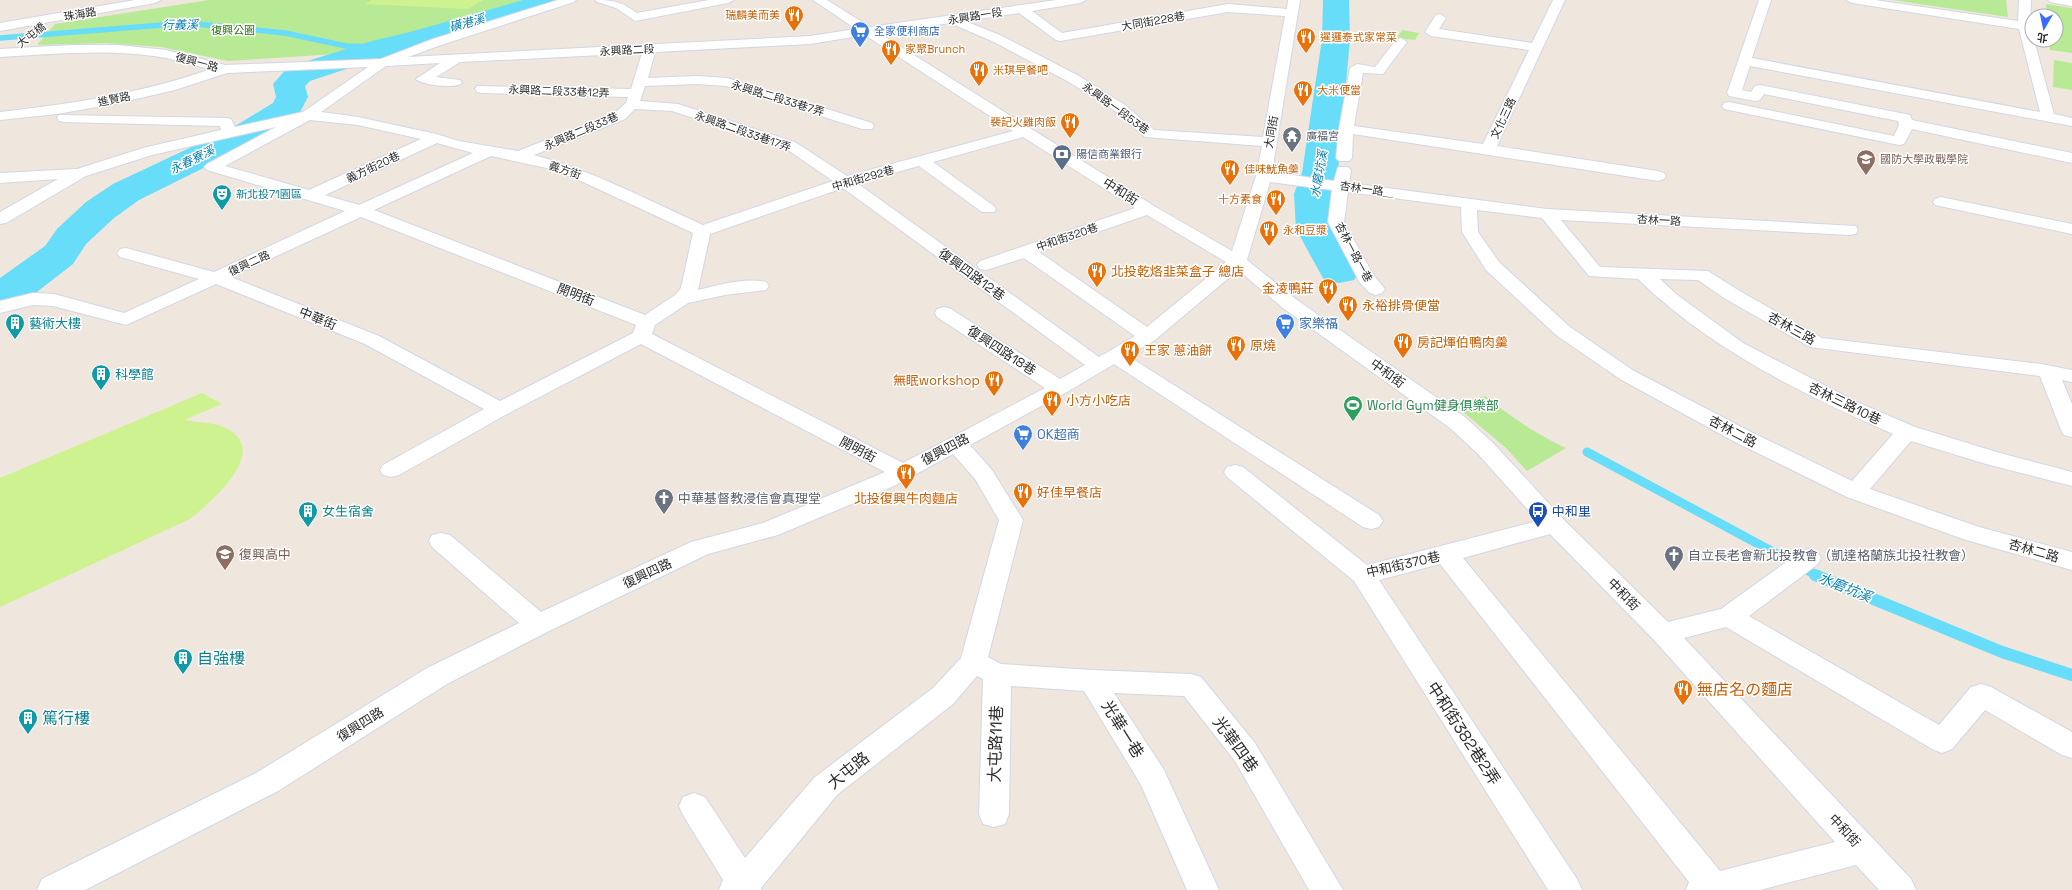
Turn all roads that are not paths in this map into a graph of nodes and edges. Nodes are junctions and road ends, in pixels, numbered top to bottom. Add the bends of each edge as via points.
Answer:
1 (155, 0) edge
2 (570, 0) edge
3 (601, 0) edge
4 (728, 0) edge
5 (819, 0) edge
6 (1080, 0) edge
7 (1559, 0) edge
8 (1765, 0) edge
9 (1852, 0) edge
10 (2054, 0) edge
11 (2072, 3) edge
12 (1293, 6) edge
13 (1022, 9) junction
14 (635, 17) junction
15 (1440, 18) dead end
16 (52, 19) junction
17 (622, 20) dead end
18 (954, 20) junction
19 (2024, 26) edge
20 (0, 27) edge
21 (869, 33) junction
22 (1401, 42) dead end
23 (1536, 47) junction
24 (2030, 48) edge
25 (649, 49) junction
26 (5, 53) edge
27 (458, 58) junction
28 (1744, 61) junction
29 (384, 62) junction
30 (225, 70) junction
31 (455, 83) dead end
32 (482, 89) dead end
33 (1734, 93) junction
34 (636, 94) junction
35 (308, 115) junction
36 (0, 116) edge
37 (2048, 117) junction
38 (59, 118) dead end
39 (2072, 122) edge
40 (1905, 125) junction
41 (867, 126) dead end
42 (1346, 129) junction
43 (229, 132) junction
44 (1026, 132) junction
45 (436, 138) junction
46 (1269, 142) junction
47 (1488, 149) junction
48 (489, 151) junction
49 (519, 156) junction
50 (2072, 158) edge
51 (921, 161) junction
52 (80, 173) junction
53 (1264, 176) junction
54 (1658, 176) dead end
55 (0, 178) edge
56 (845, 182) junction
57 (1342, 185) junction
58 (310, 196) junction
59 (1941, 202) dead end
60 (1469, 203) junction
61 (988, 209) dead end
62 (1148, 209) junction
63 (361, 211) junction
64 (1547, 214) junction
65 (0, 219) edge
66 (2072, 229) edge
67 (1850, 230) dead end
68 (702, 231) junction
69 (1026, 251) junction
70 (126, 253) dead end
71 (1238, 261) junction
72 (986, 265) dead end
73 (1644, 273) junction
74 (217, 278) junction
75 (760, 286) dead end
76 (1376, 289) dead end
77 (682, 299) junction
78 (0, 307) edge
79 (944, 313) dead end
80 (644, 329) junction
81 (1148, 336) junction
82 (1107, 361) junction
83 (2048, 371) junction
84 (2072, 376) edge
85 (1060, 388) junction
86 (500, 409) junction
87 (2072, 430) edge
88 (1907, 432) junction
89 (956, 444) junction
90 (391, 470) dead end
91 (903, 472) junction
92 (1235, 472) dead end
93 (2072, 479) edge
94 (1855, 492) junction
95 (1371, 521) dead end
96 (1555, 525) junction
97 (441, 540) dead end
98 (1446, 554) junction
99 (1809, 558) dead end
100 (2072, 561) edge
101 (1363, 575) junction
102 (1729, 617) junction
103 (538, 625) junction
104 (1664, 633) junction
105 (985, 668) junction
106 (1092, 680) junction
107 (2072, 746) edge
108 (694, 806) dead end
109 (994, 814) dead end
110 (1862, 849) junction
111 (741, 888) edge
112 (1707, 889) edge
113 (53, 890) edge
114 (1203, 890) edge
115 (1327, 890) edge
116 (1566, 890) edge
117 (1900, 890) edge

1 - 16 street, 珠海路
2 - 29 street, 復興一路 via 437,42
3 - 14 street via 620,6
4 - 14 street
5 - 21 street, 中和街
6 - 13 street, 永興路一段
7 - 23 street, 文化三路
8 - 28 street
9 - 19 street
10 - 11 street
12 - 13 street, 大同街228巷 via 1228,8 1060,37
12 - 46 street, 大同街
13 - 18 street, 永興路一段
14 - 17 street
15 - 23 street via 1431,32
16 - 20 street, 珠海路
16 - 26 street, 大屯橋
18 - 21 street, 永興路一段
18 - 46 street, 永興路一段53巷 via 998,39 1074,79 1120,108 1150,134
21 - 25 street, 永興路二段 via 810,40
21 - 44 street, 中和街
22 - 42 street, 杏林一路一巷 via 1378,71 1357,68
23 - 47 street, 文化三路
24 - 37 street
25 - 27 street, 永興路二段
25 - 34 street
26 - 30 street, 復興一路 via 73,49 150,52
27 - 29 street, 永興路二段
27 - 31 street via 423,79
28 - 33 street
28 - 37 street
29 - 30 street, 復興一路
29 - 35 street, 復興一路
30 - 36 street, 進賢路 via 168,87 82,105
32 - 34 street, 永興路二段33巷12弄
33 - 40 street via 1755,98 1760,89 1904,118
33 - 40 street via 1729,106 1899,141
34 - 41 street, 永興路二段33巷7弄 via 697,80 728,82
34 - 49 street, 永興路二段33巷 via 620,116
34 - 56 street, 永興路二段33巷17弄 via 790,145
35 - 43 street
35 - 45 street, 義方街 via 358,121
35 - 58 street, 開明街 via 212,167
37 - 39 street
38 - 43 street via 226,122
40 - 50 street
42 - 47 street, 文化三路
42 - 57 street, 杏林一路一巷
43 - 52 street via 148,151
44 - 51 street, 中和街292巷
44 - 62 street, 中和街
45 - 48 street, 義方街 via 456,145
45 - 58 street, 義方街20巷
46 - 53 street, 大同街
47 - 54 street
48 - 49 street, 義方街
48 - 63 street, 復興二路
49 - 68 street, 義方街 via 556,166 589,179
51 - 56 street, 中和街292巷
51 - 61 street
52 - 55 street
52 - 65 street
53 - 57 street, 杏林一路＿
53 - 71 street, 大同街
56 - 68 street, 中和街292巷
56 - 82 street, 復興四路12巷
57 - 60 street, 杏林一路＿
57 - 76 street, 杏林一路一巷 via 1336,222 1366,279
58 - 63 street, 開明街
59 - 66 street
60 - 64 street, 杏林一路
60 - 94 street, 杏林二路 via 1470,232 1492,266 1563,331 1627,375 1743,437
62 - 69 street, 中和街320巷
62 - 71 street, 中和街
63 - 74 street, 復興二路
63 - 80 street, 開明街
64 - 67 street, 杏林一路
64 - 73 street, 杏林三路 via 1596,272
68 - 77 street via 690,288
69 - 72 street, 中和街320巷
69 - 81 street
70 - 74 street, 中華街
71 - 81 street, 復興四路
71 - 96 street, 中和街 via 1290,304 1458,423 1486,448
73 - 83 street, 杏林三路 via 1702,275 1817,344
73 - 88 street, 杏林三路10巷 via 1669,298 1736,346 1850,407
74 - 78 street, 復興二路 via 126,319 54,300 33,299
74 - 86 street, 中華街 via 372,340
75 - 77 street via 725,289
77 - 80 street
79 - 85 street, 復興四路18巷
80 - 86 street
80 - 91 street, 開明街
81 - 82 street, 復興四路
82 - 85 street, 復興四路
82 - 95 street, 復興四路12巷
83 - 84 street, 杏林三路
83 - 87 street
85 - 89 street, 復興四路
86 - 90 street
88 - 93 street, 杏林三路10巷 via 1994,459
88 - 94 street
89 - 91 street, 復興四路
89 - 105 street via 984,475 1011,520
91 - 103 street, 復興四路 via 770,529 700,548
92 - 101 street, 中和街370巷
94 - 100 street, 杏林二路 via 1972,533
96 - 98 street, 中和街370巷
96 - 104 street, 中和街
97 - 103 street
98 - 101 street, 中和街370巷
98 - 112 street
99 - 102 street
101 - 116 street, 中和街382巷2弄
102 - 104 street
102 - 107 street via 1942,741 1981,695
103 - 113 street, 復興四路 via 437,676 267,782
104 - 110 street, 中和街
105 - 106 street
105 - 109 street, 大屯路11巷
105 - 111 street, 大屯路 via 943,696 826,786
106 - 114 street, 光華一巷 via 1153,779
106 - 115 street, 光華四巷 via 1191,685 1245,752
108 - 111 street
110 - 112 street
110 - 117 street, 中和街

